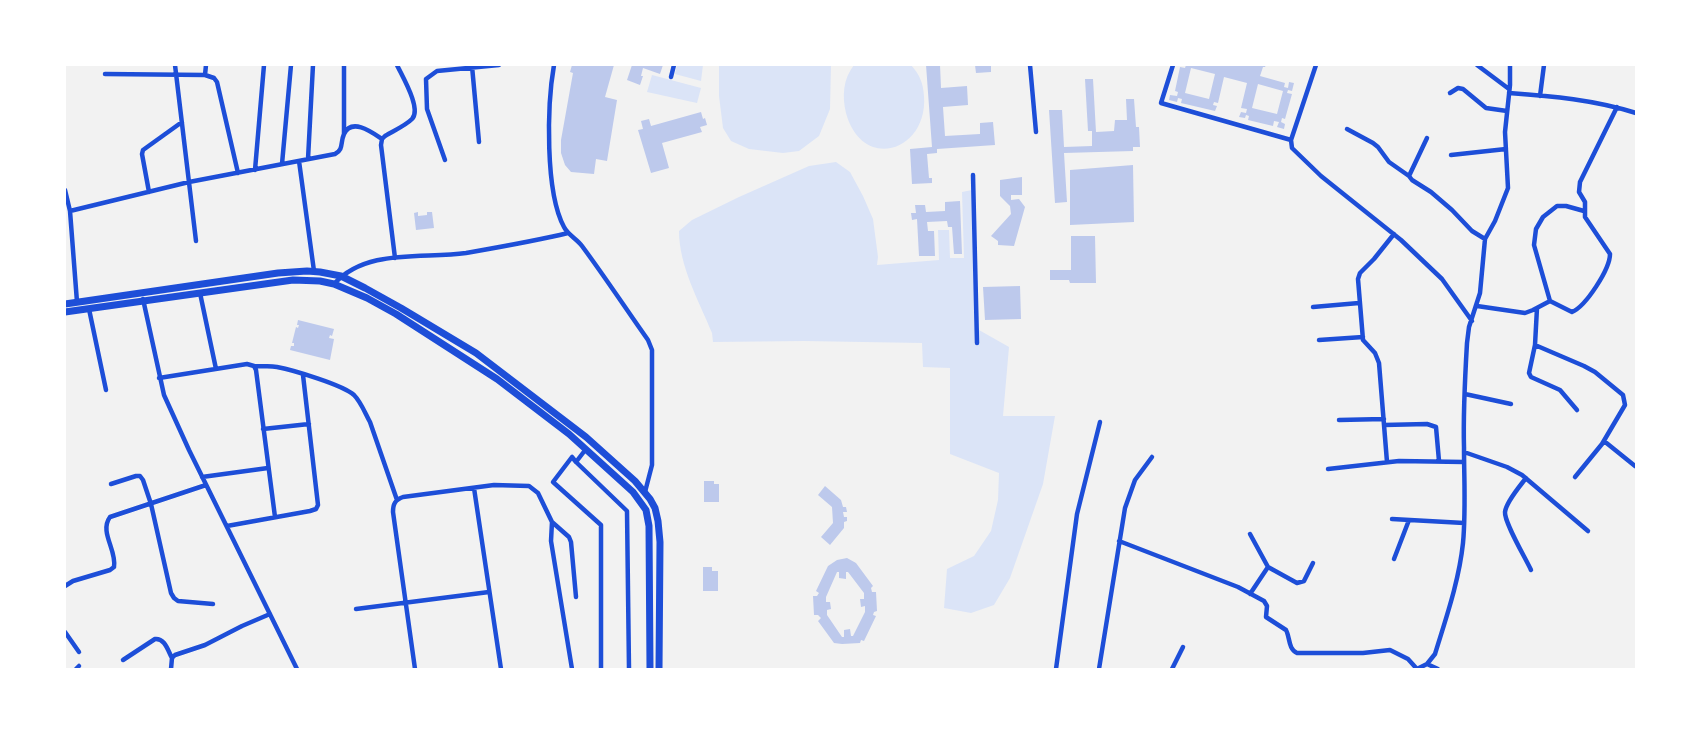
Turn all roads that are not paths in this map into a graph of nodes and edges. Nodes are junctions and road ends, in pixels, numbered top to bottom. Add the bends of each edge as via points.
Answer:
1 (175, 65) edge
2 (206, 65) edge
3 (264, 65) edge
4 (292, 65) edge
5 (313, 65) edge
6 (344, 65) edge
7 (397, 65) edge
8 (499, 65) edge
9 (554, 65) edge
10 (674, 65) edge
11 (1030, 65) edge
12 (1173, 65) edge
13 (1316, 65) edge
14 (1477, 65) edge
15 (1510, 65) edge
16 (1544, 65) edge
17 (472, 66) edge
18 (105, 74) dead end
19 (176, 75) junction
20 (205, 75) junction
21 (671, 77) dead end
22 (1509, 91) junction
23 (1450, 93) dead end
24 (1540, 96) junction
25 (1618, 107) junction
26 (1507, 111) junction
27 (1636, 113) edge
28 (182, 122) junction
29 (1347, 129) dead end
30 (1036, 132) dead end
31 (344, 134) junction
32 (1427, 138) dead end
33 (382, 139) junction
34 (1291, 140) junction
35 (479, 142) dead end
36 (1506, 149) junction
37 (1451, 155) dead end
38 (308, 159) junction
39 (445, 160) dead end
40 (299, 161) junction
41 (282, 164) junction
42 (255, 170) junction
43 (238, 173) junction
44 (973, 175) dead end
45 (1409, 176) junction
46 (189, 182) junction
47 (65, 190) edge
48 (148, 192) junction
49 (70, 210) junction
50 (1584, 211) junction
51 (568, 233) junction
52 (1394, 234) junction
53 (1485, 239) junction
54 (196, 241) dead end
55 (395, 258) junction
56 (314, 271) junction
57 (341, 276) junction
58 (334, 284) junction
59 (200, 293) junction
60 (142, 297) junction
61 (1550, 301) junction
62 (77, 302) junction
63 (1360, 303) junction
64 (65, 304) edge
65 (1477, 306) junction
66 (1313, 307) dead end
67 (1537, 308) junction
68 (89, 309) junction
69 (65, 312) edge
70 (1472, 321) junction
71 (1363, 336) junction
72 (1319, 340) dead end
73 (977, 343) dead end
74 (1535, 345) junction
75 (254, 366) junction
76 (216, 369) junction
77 (304, 375) junction
78 (159, 378) junction
79 (106, 390) dead end
80 (1465, 394) junction
81 (1511, 404) dead end
82 (1577, 410) dead end
83 (1384, 419) junction
84 (1339, 420) dead end
85 (1100, 422) dead end
86 (309, 424) junction
87 (1384, 425) junction
88 (263, 429) junction
89 (1604, 441) junction
90 (586, 449) junction
91 (1464, 452) junction
92 (1152, 457) dead end
93 (576, 462) junction
94 (1387, 462) junction
95 (1439, 462) junction
96 (1464, 462) junction
97 (1635, 466) edge
98 (268, 468) junction
99 (1328, 469) dead end
100 (202, 477) junction
101 (1575, 477) dead end
102 (1526, 478) junction
103 (111, 484) dead end
104 (206, 485) junction
105 (474, 488) junction
106 (645, 492) junction
107 (397, 500) junction
108 (151, 504) junction
109 (274, 517) junction
110 (1392, 519) dead end
111 (1409, 520) junction
112 (552, 522) junction
113 (1464, 523) junction
114 (227, 526) junction
115 (1588, 531) dead end
116 (1250, 534) dead end
117 (1119, 541) junction
118 (1394, 559) dead end
119 (1313, 563) dead end
120 (1268, 566) junction
121 (1532, 570) dead end
122 (65, 586) edge
123 (489, 592) junction
124 (1250, 594) junction
125 (576, 597) dead end
126 (404, 603) junction
127 (213, 604) dead end
128 (356, 609) dead end
129 (270, 614) junction
130 (65, 632) edge
131 (1183, 647) dead end
132 (79, 652) dead end
133 (172, 658) junction
134 (123, 660) dead end
135 (1427, 664) junction
136 (171, 669) edge
137 (297, 669) edge
138 (414, 669) edge
139 (501, 669) edge
140 (572, 669) edge
141 (601, 669) edge
142 (629, 669) edge
143 (650, 669) edge
144 (659, 669) edge
145 (1056, 669) edge
146 (1099, 669) edge
147 (1172, 669) edge
148 (1417, 669) edge
149 (1438, 669) edge

1 - 19 street
2 - 20 street
3 - 42 street
4 - 41 street
5 - 38 street
6 - 31 street
7 - 33 street via 414,103 415,114
8 - 17 street
9 - 51 street via 549,144 554,190 560,217
10 - 21 street
11 - 30 street
12 - 34 street via 1161,103
13 - 34 street
14 - 22 street
15 - 22 street
16 - 24 street
17 - 35 street
17 - 39 street via 437,71 426,79 427,109
18 - 19 street
19 - 20 street
19 - 28 street
20 - 43 street via 217,82
22 - 24 street
22 - 26 street
23 - 26 street via 1463,89 1486,108
24 - 25 street
25 - 27 street
25 - 50 street via 1580,182
26 - 36 street
28 - 46 street
28 - 48 street via 143,150
29 - 45 street via 1373,143 1389,162
31 - 33 street via 348,129 362,127
31 - 38 street via 339,152
32 - 45 street
33 - 55 street
34 - 52 street via 1292,148 1321,176
36 - 37 street
36 - 53 street via 1508,188
38 - 40 street
40 - 41 street
40 - 56 street
41 - 42 street
42 - 43 street
43 - 46 street
44 - 73 street
45 - 53 street
46 - 48 street
46 - 54 street
47 - 49 street
48 - 49 street
49 - 62 street
50 - 61 street via 1557,206 1536,229 1534,245
50 - 61 street via 1588,223 1610,254 1608,266 1587,300 1576,310 1572,312
51 - 55 street via 465,253
51 - 106 street via 581,245 652,350 652,466
52 - 63 street via 1360,273
52 - 70 street via 1442,279
53 - 65 street
55 - 57 street via 365,263
56 - 57 highway
56 - 60 highway via 278,273
57 - 58 street
57 - 106 highway via 491,364 586,437
58 - 59 highway via 293,280
58 - 90 highway via 382,305 478,366
59 - 60 highway
59 - 76 street
60 - 62 highway
60 - 68 highway
60 - 78 street
61 - 67 street
62 - 64 highway
63 - 66 street
63 - 71 street
65 - 67 street via 1525,313
65 - 70 street
67 - 74 street
68 - 69 highway
68 - 79 street
70 - 80 street via 1467,343
71 - 72 street
71 - 83 street via 1378,360
74 - 82 street via 1531,376 1560,390
74 - 89 street via 1595,372 1623,395 1625,405
75 - 76 street via 247,364
75 - 77 street via 278,367
75 - 88 street
76 - 78 street
77 - 86 street
77 - 107 street via 349,392 357,400 370,422
78 - 100 street
80 - 81 street
80 - 91 street
83 - 84 street
83 - 87 street
85 - 145 street via 1077,514
86 - 88 street
86 - 109 street via 318,505 310,511
87 - 94 street
87 - 95 street via 1427,424 1436,427
88 - 98 street
89 - 97 street
89 - 101 street
90 - 93 street
90 - 143 highway via 633,492 646,510 650,549
91 - 96 street
91 - 102 street via 1507,467
92 - 117 street via 1134,480
93 - 141 street via 572,457 553,482 601,525
93 - 142 street via 627,511
94 - 95 street
94 - 99 street
95 - 96 street
96 - 113 street
98 - 100 street
98 - 109 street
100 - 104 street
102 - 115 street
102 - 121 street via 1505,512
103 - 108 street via 140,476
104 - 108 street
104 - 114 street
105 - 107 street
105 - 112 street via 529,486 538,493
105 - 123 street
106 - 144 highway via 655,508 660,542
107 - 126 street via 393,512
108 - 122 street via 115,514 106,522 114,567
108 - 127 street via 174,598
109 - 114 street
110 - 111 street
111 - 113 street
111 - 118 street
112 - 125 street via 571,542
112 - 140 street via 551,541
113 - 135 street via 1457,582 1441,635
114 - 129 street
116 - 120 street
117 - 124 street
117 - 146 street
119 - 120 street via 1304,581 1299,583
120 - 124 street
123 - 126 street
123 - 139 street
124 - 148 street via 1266,604 1266,617 1286,630 1293,651 1297,653 1390,650 1408,659
126 - 128 street
126 - 138 street
129 - 133 street via 205,645 179,652
129 - 137 street
130 - 132 street
131 - 147 street
133 - 134 street via 162,641 155,639
133 - 136 street
135 - 148 street
135 - 149 street

